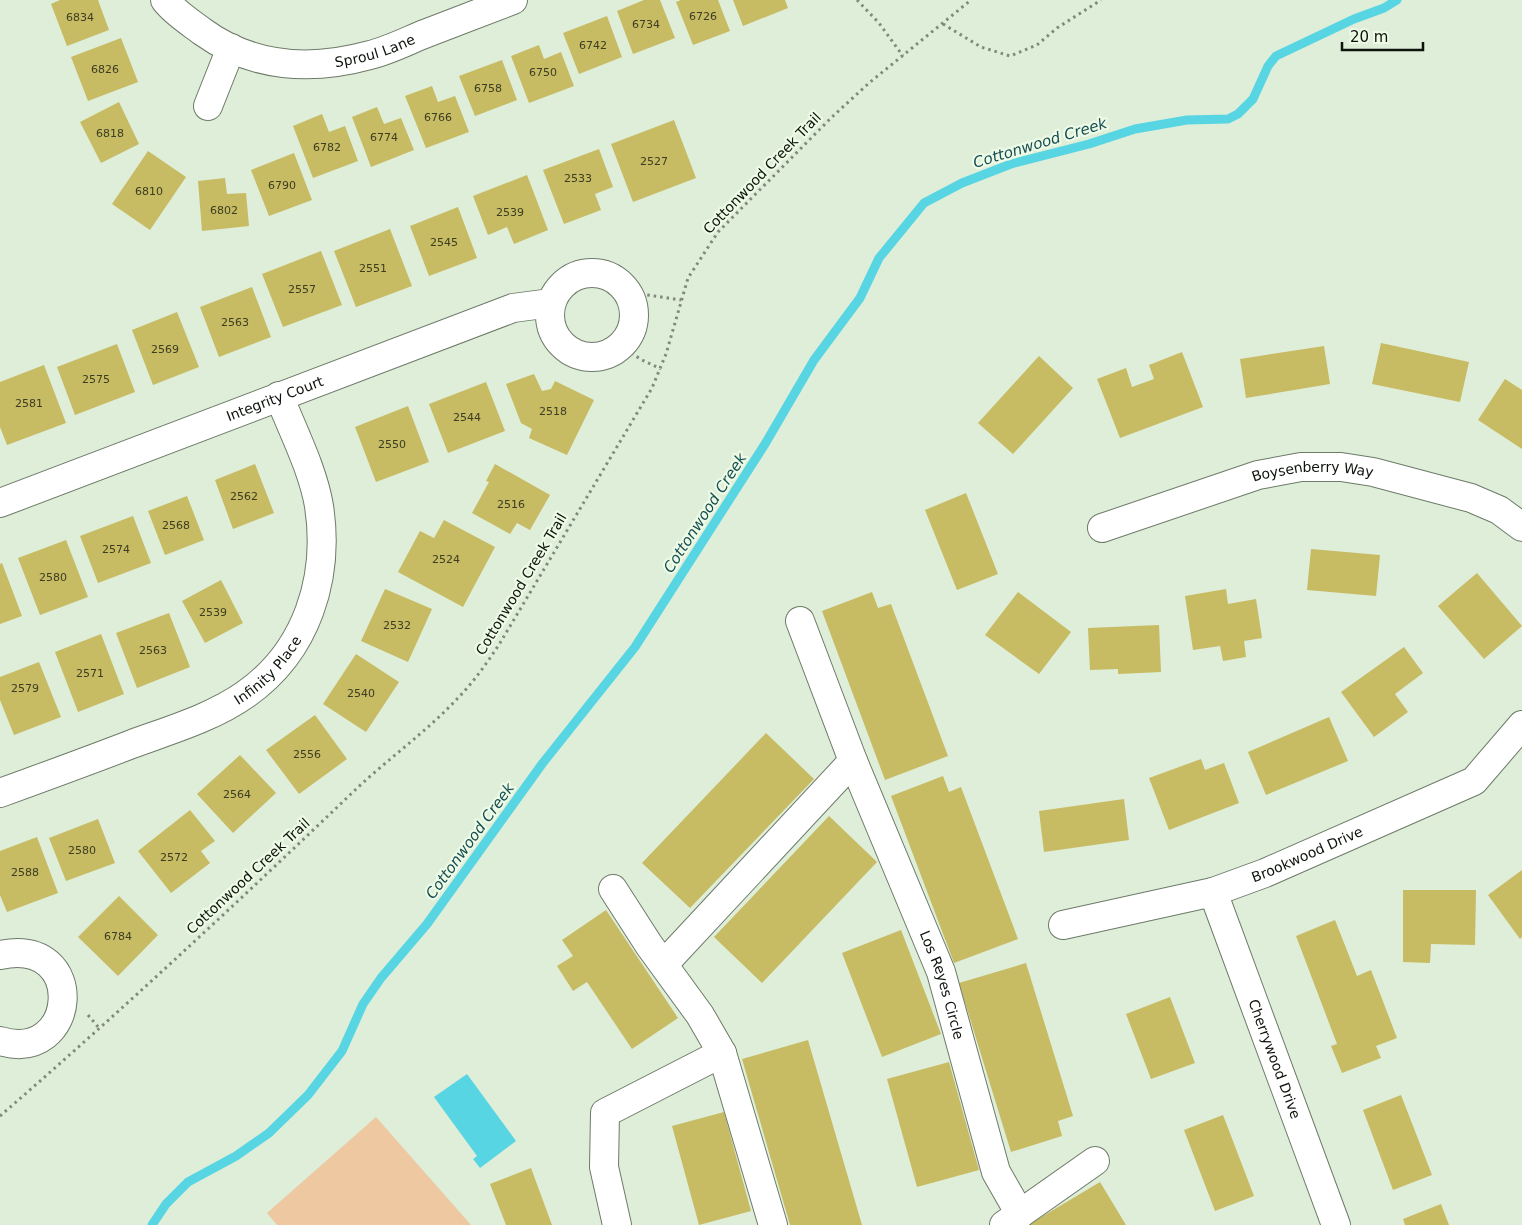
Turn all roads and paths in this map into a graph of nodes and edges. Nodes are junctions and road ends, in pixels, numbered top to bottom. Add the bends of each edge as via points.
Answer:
1 (165, 0) edge
2 (513, 0) edge
3 (857, 0) edge
4 (971, 0) edge
5 (1101, 0) edge
6 (943, 24) junction
7 (231, 48) junction
8 (903, 56) junction
9 (208, 106) dead end
10 (628, 292) junction
11 (681, 300) junction
12 (551, 303) junction
13 (621, 346) junction
14 (661, 369) junction
15 (279, 396) junction
16 (0, 502) edge
17 (1522, 527) edge
18 (1102, 528) dead end
19 (800, 621) dead end
20 (1522, 725) edge
21 (853, 760) junction
22 (0, 794) edge
23 (613, 890) dead end
24 (1212, 892) junction
25 (1063, 925) dead end
26 (0, 955) edge
27 (664, 964) junction
28 (86, 1014) dead end
29 (99, 1028) junction
30 (0, 1041) edge
31 (722, 1053) junction
32 (0, 1116) edge
33 (1095, 1162) dead end
34 (1012, 1219) edge
35 (617, 1225) edge
36 (773, 1225) edge
37 (1336, 1225) edge

1 - 7 street, Sproul Lane via 188,21
2 - 7 street, Sproul Lane via 372,55 342,61 311,65 282,63 257,59
3 - 8 path
4 - 6 path, Cottonwood Creek Trail
5 - 6 path via 1037,45 1010,56 981,47
6 - 8 path, Cottonwood Creek Trail
7 - 9 street
8 - 11 path, Cottonwood Creek Trail via 832,117 718,232 688,278
10 - 11 path
10 - 12 street via 605,274 582,273 568,279 557,290
10 - 13 street via 634,308 634,323 629,337
11 - 14 path, Cottonwood Creek Trail
12 - 13 street via 549,318 553,332 573,353 587,357 606,355
12 - 15 street, Integrity Court via 512,308
13 - 14 path
14 - 29 path, Cottonwood Creek Trail via 480,673 456,701 371,775
15 - 16 street, Integrity Court
15 - 22 street, Infinity Place via 311,477 323,535 315,598 305,625 290,650 271,673 246,694 216,711
17 - 18 street, Boysenberry Way via 1499,510 1471,498 1373,472 1341,467 1300,467 1258,475
19 - 21 street, Los Reyes Circle
20 - 24 street, Brookwood Drive via 1474,781 1266,872
21 - 27 street
21 - 34 street, Los Reyes Circle via 941,972
23 - 27 street
24 - 25 street, Brookwood Drive
24 - 37 street, Cherrywood Drive
26 - 30 street via 32,954 45,961 56,973 62,987 63,1004 53,1029 40,1039 25,1044
27 - 31 street
28 - 29 path
29 - 32 path, Cottonwood Creek Trail
31 - 35 street via 605,1112 604,1168
31 - 36 street
33 - 34 street, Los Reyes Circle

